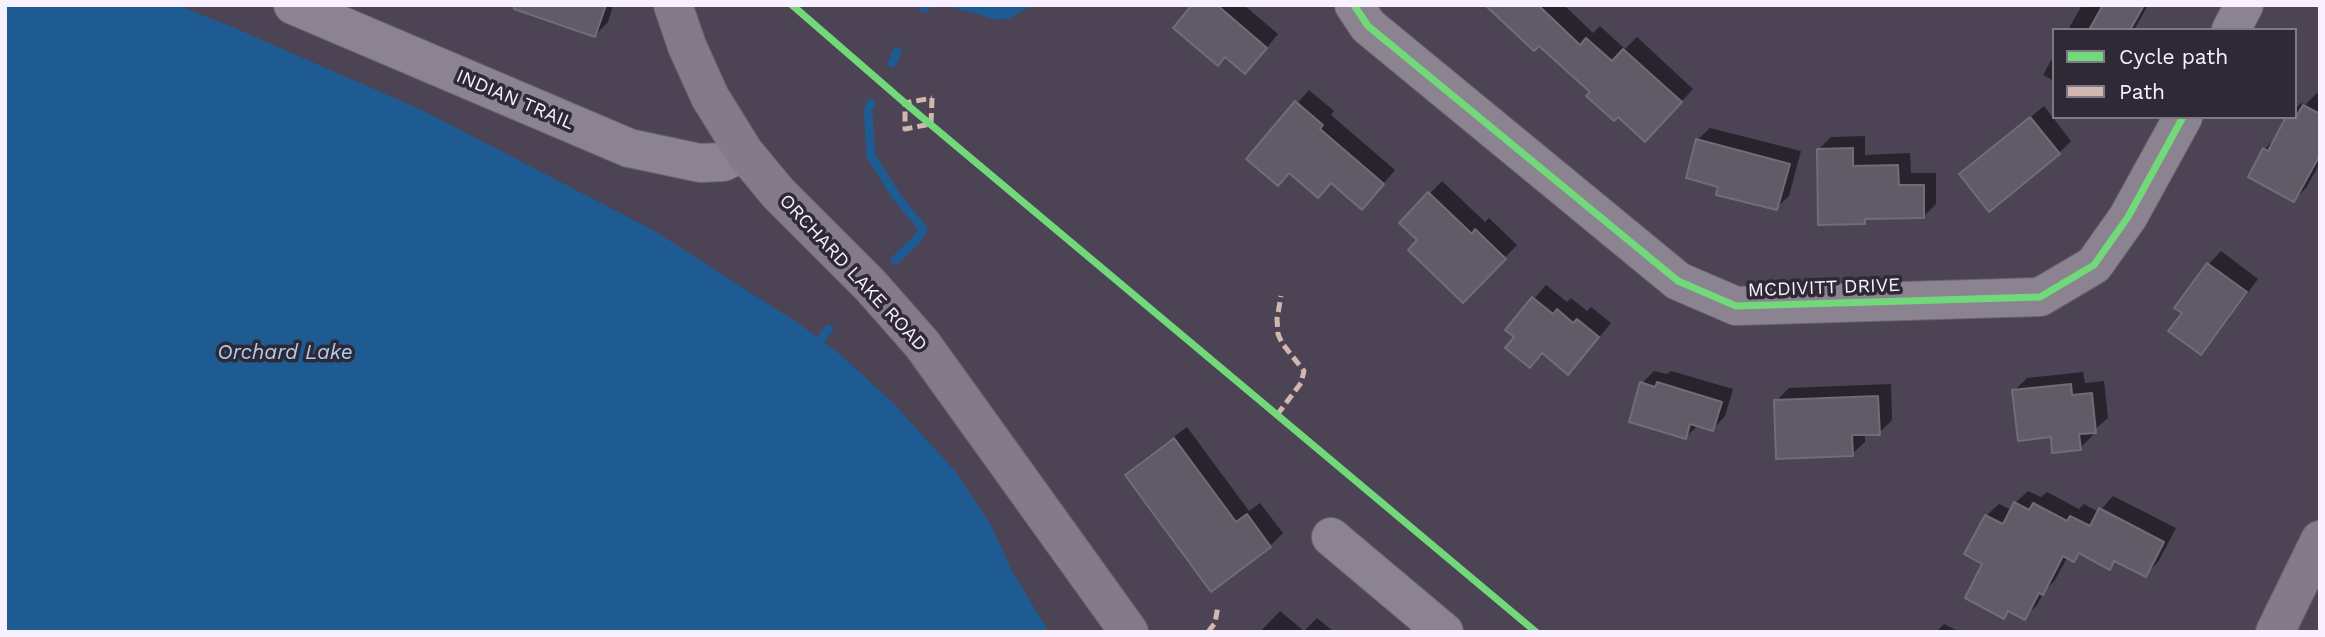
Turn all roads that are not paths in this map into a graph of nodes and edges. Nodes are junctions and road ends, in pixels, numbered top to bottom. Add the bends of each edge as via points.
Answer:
1 (293, 5) edge
2 (673, 5) edge
3 (1354, 5) edge
4 (2244, 5) edge
5 (2232, 28) edge
6 (2182, 119) edge
7 (744, 152) junction
8 (1331, 537) dead end
9 (2320, 540) edge
10 (1129, 632) edge
11 (1444, 632) edge
12 (2276, 632) edge

1 - 7 street, INDIAN TRAIL via 629,148 700,163 723,162
2 - 7 main road, ORCHARD LAKE ROAD via 710,97
3 - 6 street, MCDIVITT DRIVE via 1368,26 1678,281 1735,306 2040,297 2094,265 2128,217
4 - 5 street
7 - 10 main road, ORCHARD LAKE ROAD via 922,344
8 - 11 street
9 - 12 main road

